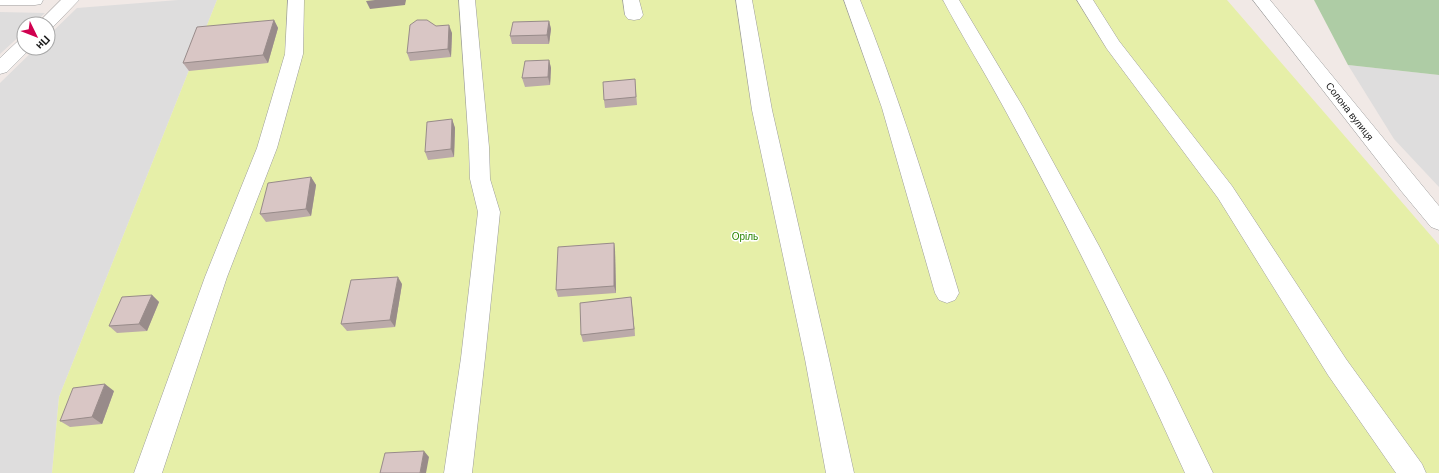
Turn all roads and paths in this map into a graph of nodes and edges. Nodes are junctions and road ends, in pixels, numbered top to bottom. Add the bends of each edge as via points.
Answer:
1 (0, 0) edge
2 (35, 0) edge
3 (71, 0) edge
4 (296, 0) edge
5 (467, 0) edge
6 (744, 0) edge
7 (852, 0) edge
8 (951, 0) edge
9 (1085, 0) edge
10 (1261, 0) edge
11 (54, 16) edge
12 (16, 53) edge
13 (0, 68) edge
14 (1439, 221) edge
15 (947, 293) dead end
16 (148, 473) edge
17 (458, 473) edge
18 (840, 473) edge
19 (1199, 473) edge
20 (1412, 473) edge

1 - 2 street
3 - 11 street
4 - 16 street via 294,54 267,148 216,277
5 - 17 street via 480,180 489,212 474,358
6 - 18 street via 762,110
7 - 15 street via 900,133
8 - 19 street via 1084,236
9 - 20 street via 1113,45 1225,192 1338,367
10 - 14 street, Солона вулиця
12 - 13 street

